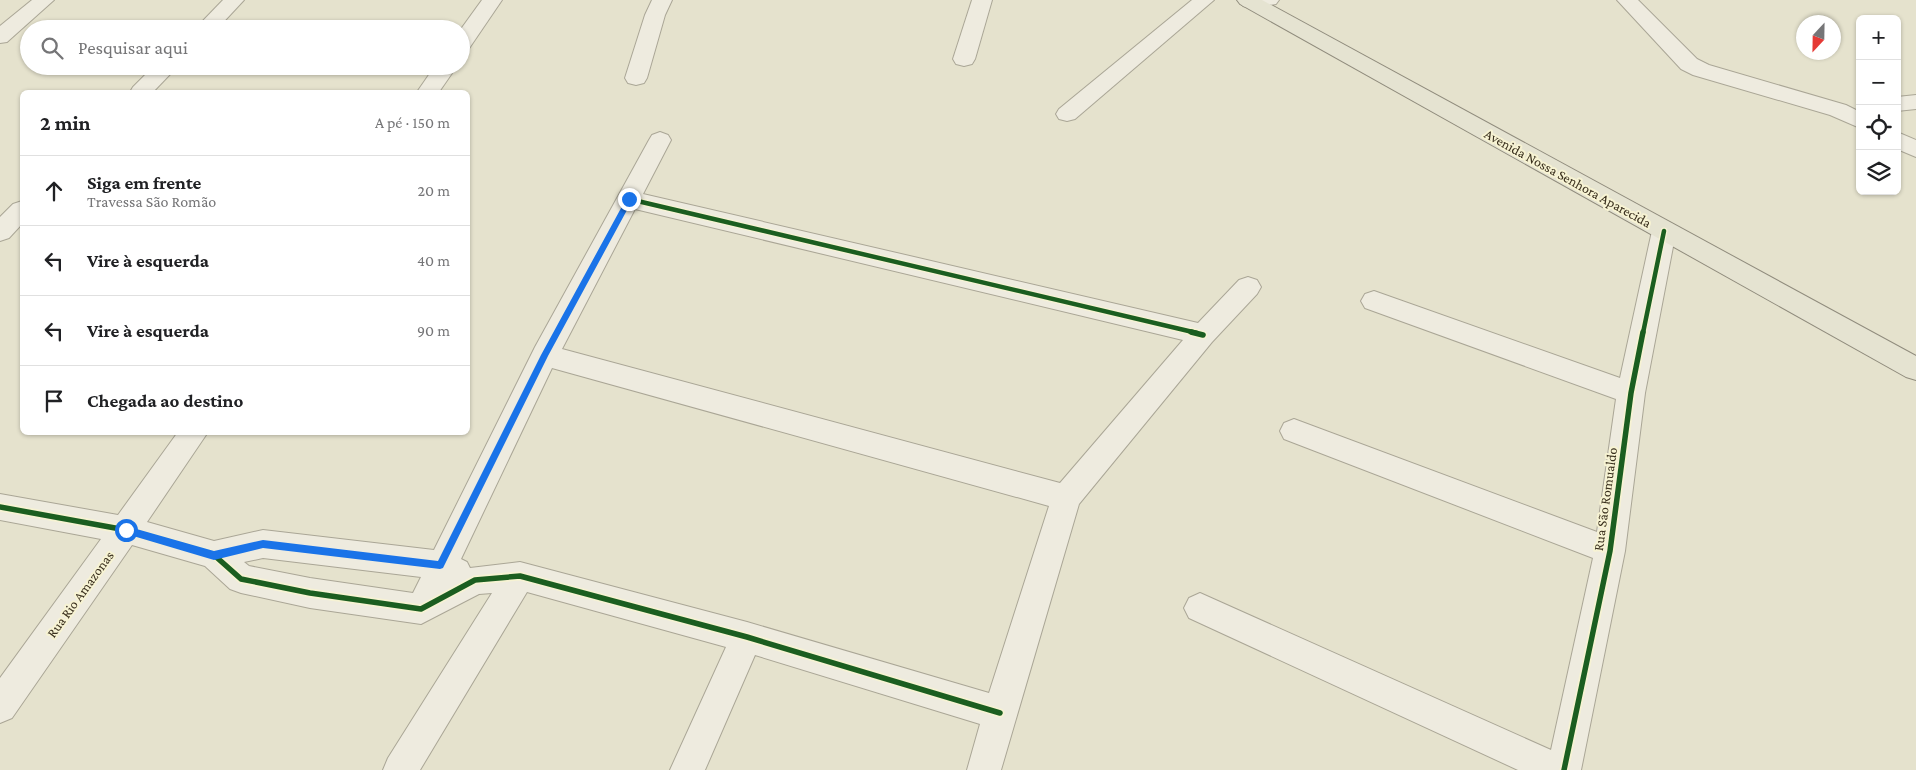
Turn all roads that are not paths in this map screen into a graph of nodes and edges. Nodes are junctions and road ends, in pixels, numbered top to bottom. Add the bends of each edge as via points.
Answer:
1 (44, 0) edge
2 (234, 0) edge
3 (492, 0) edge
4 (662, 0) edge
5 (982, 0) edge
6 (1204, 0) edge
7 (1627, 0) edge
8 (1255, 1) edge
9 (20, 20) edge
10 (20, 20) edge
11 (214, 20) edge
12 (470, 32) edge
13 (0, 37) edge
14 (964, 59) dead end
15 (158, 75) edge
16 (440, 75) edge
17 (636, 78) dead end
18 (143, 90) edge
19 (429, 90) edge
20 (1916, 102) edge
21 (1901, 104) edge
22 (1849, 109) edge
23 (1067, 114) dead end
24 (660, 140) dead end
25 (1901, 142) edge
26 (1916, 149) edge
27 (629, 199) junction
28 (20, 212) edge
29 (1664, 231) junction
30 (0, 232) edge
31 (1248, 287) dead end
32 (1374, 301) dead end
33 (1203, 335) junction
34 (545, 355) junction
35 (1916, 369) edge
36 (1631, 393) junction
37 (1294, 431) dead end
38 (192, 435) edge
39 (1066, 498) junction
40 (0, 507) edge
41 (126, 530) junction
42 (1610, 551) junction
43 (214, 556) junction
44 (440, 565) junction
45 (520, 576) junction
46 (475, 580) junction
47 (1200, 608) dead end
48 (420, 609) junction
49 (747, 636) junction
50 (0, 706) edge
51 (1000, 713) junction
52 (400, 770) edge
53 (687, 770) edge
54 (984, 770) edge
55 (1557, 770) edge
56 (1564, 770) edge

1 - 10 street
2 - 11 street
3 - 12 street
4 - 17 street
5 - 14 street
6 - 23 street
7 - 22 street via 1689,64
8 - 29 main road, Avenida Nossa Senhora Aparecida
9 - 13 street
15 - 18 street
16 - 19 street
20 - 21 street
24 - 27 street
25 - 26 street
27 - 33 street
27 - 34 street
28 - 30 street
29 - 35 main road, Avenida Nossa Senhora Aparecida
29 - 36 street, Rua São Romualdo
31 - 33 street
32 - 36 street
33 - 39 street
34 - 39 street
34 - 44 street
36 - 42 street, Rua São Romualdo
37 - 42 street
38 - 41 street, Rua Rio Amazonas
39 - 51 street
40 - 41 street
41 - 43 street
41 - 50 street, Rua Rio Amazonas
42 - 56 street, Rua São Romualdo
43 - 44 street via 263,544
43 - 48 street via 241,578 310,593
44 - 46 street
44 - 48 street
45 - 46 street
45 - 49 street
45 - 52 street
46 - 48 street
47 - 55 street
49 - 51 street
49 - 53 street
51 - 54 street

